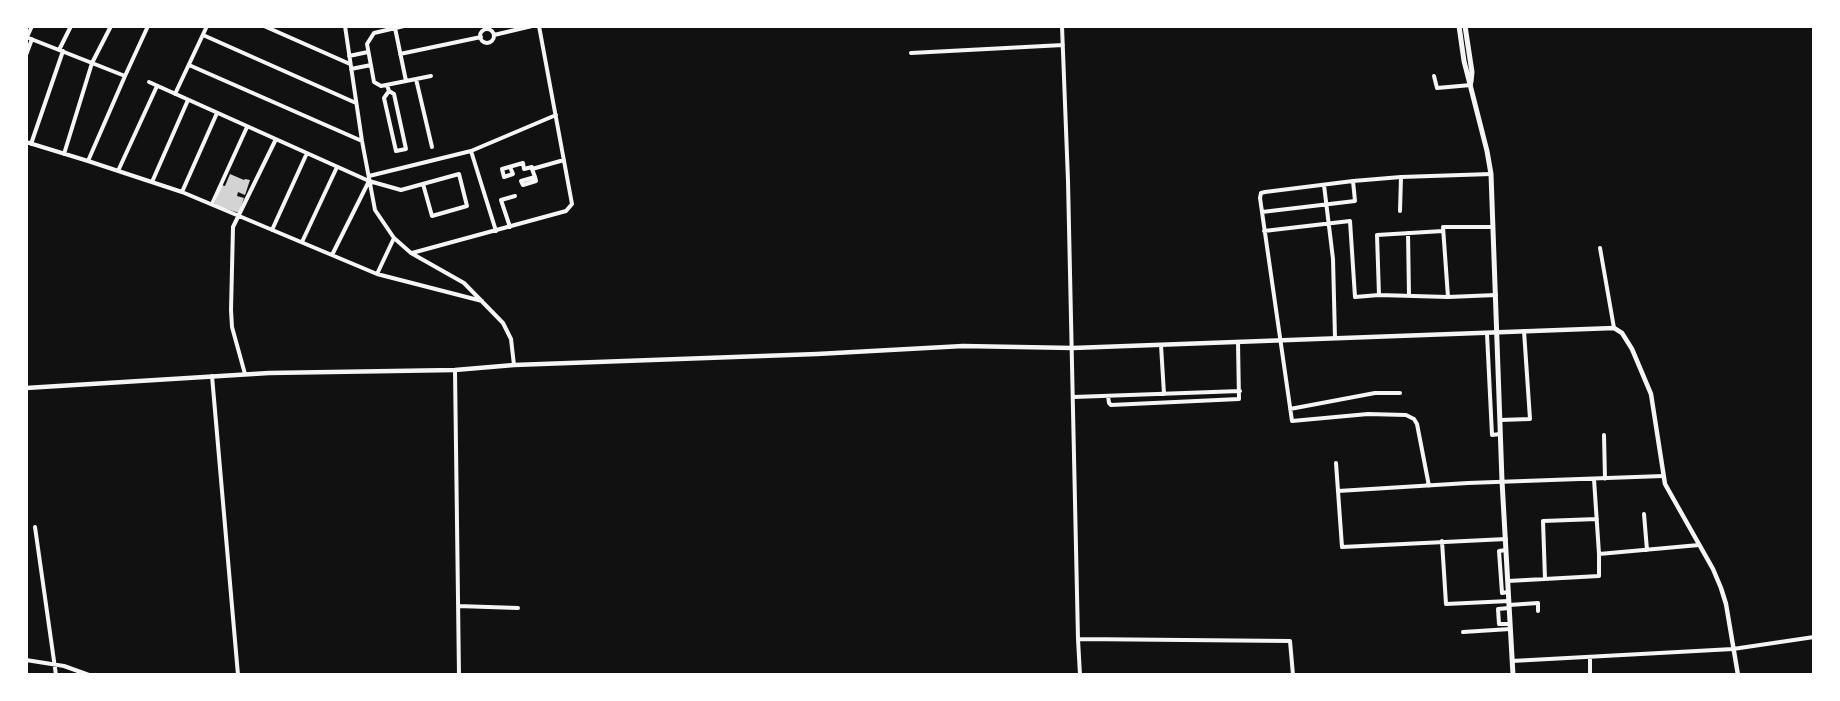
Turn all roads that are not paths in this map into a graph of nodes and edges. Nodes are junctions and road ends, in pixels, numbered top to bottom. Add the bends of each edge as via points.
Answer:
1 (32, 26) edge
2 (71, 26) edge
3 (111, 26) edge
4 (148, 26) edge
5 (207, 26) edge
6 (264, 26) edge
7 (345, 26) edge
8 (404, 26) edge
9 (532, 26) edge
10 (539, 26) edge
11 (1062, 26) edge
12 (1459, 26) edge
13 (1465, 26) edge
14 (395, 28) junction
15 (382, 29) edge
16 (203, 35) junction
17 (494, 35) junction
18 (28, 37) edge
19 (481, 37) junction
20 (1063, 45) junction
21 (61, 50) junction
22 (368, 52) junction
23 (911, 53) dead end
24 (400, 54) junction
25 (26, 55) edge
26 (349, 56) junction
27 (92, 62) junction
28 (189, 65) junction
29 (371, 65) junction
30 (350, 66) junction
31 (125, 76) junction
32 (431, 76) dead end
33 (1434, 76) dead end
34 (416, 79) junction
35 (406, 81) junction
36 (149, 82) dead end
37 (387, 85) junction
38 (1471, 85) junction
39 (157, 86) junction
40 (389, 91) junction
41 (175, 94) junction
42 (188, 100) junction
43 (356, 103) junction
44 (217, 113) junction
45 (556, 115) junction
46 (247, 127) junction
47 (276, 138) junction
48 (362, 142) junction
49 (29, 143) edge
50 (432, 147) dead end
51 (471, 151) junction
52 (307, 153) junction
53 (64, 154) junction
54 (564, 160) junction
55 (88, 161) junction
56 (337, 166) junction
57 (510, 167) dead end
58 (532, 170) junction
59 (118, 171) junction
60 (1491, 174) junction
61 (535, 177) dead end
62 (1401, 177) junction
63 (369, 179) junction
64 (1353, 181) junction
65 (152, 182) junction
66 (423, 184) junction
67 (1324, 185) junction
68 (182, 192) junction
69 (515, 196) dead end
70 (1327, 203) junction
71 (212, 204) junction
72 (1400, 211) dead end
73 (1262, 212) junction
74 (239, 216) junction
75 (1330, 223) junction
76 (510, 227) junction
77 (1493, 228) junction
78 (272, 230) junction
79 (1443, 230) junction
80 (496, 231) junction
81 (1264, 231) junction
82 (1408, 233) junction
83 (394, 238) junction
84 (302, 242) junction
85 (1600, 248) dead end
86 (411, 253) junction
87 (332, 255) junction
88 (377, 274) junction
89 (1496, 295) junction
90 (1379, 296) junction
91 (1409, 296) junction
92 (1448, 297) junction
93 (482, 301) junction
94 (1614, 328) junction
95 (1524, 331) junction
96 (1497, 333) junction
97 (1487, 334) junction
98 (1335, 338) junction
99 (1281, 340) junction
100 (1238, 342) junction
101 (1161, 345) junction
102 (1073, 348) junction
103 (514, 365) junction
104 (454, 370) junction
105 (245, 374) junction
106 (212, 376) junction
107 (26, 388) edge
108 (1240, 391) junction
109 (1400, 392) dead end
110 (1164, 394) junction
111 (1108, 396) junction
112 (1074, 397) junction
113 (1290, 409) junction
114 (1500, 420) junction
115 (1500, 434) junction
116 (1604, 435) dead end
117 (1336, 463) dead end
118 (1663, 476) junction
119 (1594, 479) junction
120 (1605, 479) junction
121 (1502, 481) junction
122 (1429, 486) junction
123 (1338, 491) junction
124 (1644, 514) dead end
125 (1597, 519) junction
126 (35, 527) dead end
127 (1506, 539) junction
128 (1442, 541) junction
129 (1699, 545) junction
130 (1506, 550) junction
131 (1647, 550) junction
132 (1599, 554) junction
133 (1545, 579) junction
134 (1508, 581) junction
135 (1508, 592) junction
136 (1509, 605) junction
137 (458, 606) junction
138 (518, 608) dead end
139 (1538, 611) dead end
140 (1510, 627) junction
141 (1463, 632) dead end
142 (1814, 636) edge
143 (1078, 639) junction
144 (1733, 649) junction
145 (1590, 658) junction
146 (26, 660) edge
147 (1512, 662) junction
148 (55, 664) junction
149 (86, 674) edge
150 (56, 675) edge
151 (238, 675) edge
152 (459, 675) edge
153 (1080, 675) edge
154 (1293, 675) edge
155 (1513, 675) edge
156 (1590, 675) edge
157 (1738, 675) edge

1 - 18 street
2 - 21 street
3 - 27 street
4 - 31 street
5 - 16 street
6 - 30 street
7 - 26 street
8 - 14 street
9 - 17 street
10 - 45 street
11 - 20 street
12 - 38 main road
13 - 38 main road
14 - 15 street
14 - 24 street
15 - 22 street via 374,33 367,44
16 - 28 street
16 - 43 street
17 - 19 street via 489,42
17 - 19 street via 488,29 482,32
18 - 21 street
18 - 25 street
19 - 24 street
20 - 23 street
20 - 102 street
21 - 27 street
21 - 49 street
22 - 26 street
22 - 29 street
24 - 35 street
26 - 30 street
27 - 31 street
27 - 53 street
28 - 41 street
28 - 48 street
29 - 30 street
29 - 37 street via 374,82
30 - 43 street
31 - 55 street
32 - 34 street
33 - 38 street via 1437,88
34 - 35 street
34 - 50 street
35 - 37 street
36 - 39 street
37 - 40 street
38 - 60 main road
39 - 41 street
39 - 59 street
40 - 40 street via 384,98 396,151 406,149 394,94
41 - 42 street
42 - 44 street
42 - 65 street
43 - 48 street
44 - 46 street
44 - 68 street
45 - 51 street
45 - 54 street
46 - 47 street
46 - 71 street
47 - 52 street
47 - 74 street
48 - 63 street
49 - 53 street
51 - 63 street
51 - 80 street
52 - 56 street
52 - 78 street
53 - 55 street
54 - 58 street
54 - 76 street via 572,204 566,212
55 - 59 street
56 - 63 street
56 - 84 street
57 - 58 street via 523,163 524,169 532,167
58 - 61 street
59 - 65 street
60 - 62 street
60 - 77 main road
62 - 64 street
62 - 72 street
63 - 66 street via 401,190
63 - 83 street via 376,210
63 - 87 street
64 - 67 street
64 - 70 street via 1356,201
65 - 68 street
66 - 66 street via 432,216 467,206 459,174
67 - 70 street
67 - 73 street via 1265,192 1260,198
68 - 71 street
69 - 76 street via 501,200
70 - 73 street
70 - 75 street
71 - 74 street
73 - 81 street
74 - 78 street
74 - 105 street via 233,226 231,310 232,327
75 - 81 street
75 - 90 street via 1350,221 1355,297
75 - 98 street
76 - 80 street
77 - 79 street via 1443,227
77 - 89 main road
78 - 84 street
79 - 82 street
79 - 92 street
80 - 86 street
81 - 99 street
82 - 90 street via 1377,235
82 - 91 street
83 - 86 street
83 - 88 street
84 - 87 street
85 - 94 street
86 - 93 street via 464,283
87 - 88 street
88 - 93 street
89 - 92 street
89 - 96 main road
90 - 91 street
91 - 92 street
93 - 103 street via 503,323 510,339
94 - 95 street
94 - 118 street via 1622,333 1632,348 1651,394
95 - 96 street
95 - 114 street via 1530,418
96 - 97 street
96 - 114 main road
97 - 98 street
97 - 115 street via 1492,435
98 - 99 street
99 - 100 street
99 - 113 street
100 - 101 street
100 - 108 street
101 - 102 street
101 - 110 street
102 - 103 street via 962,346
102 - 112 street
103 - 104 street
104 - 105 street
104 - 137 street
105 - 106 street
106 - 107 street
106 - 151 street
108 - 110 street
108 - 111 street via 1238,399 1111,405
109 - 113 street via 1376,392
110 - 111 street
111 - 112 street
112 - 143 street
113 - 122 street via 1292,421 1368,414 1406,415 1414,419
114 - 115 main road
115 - 121 main road
116 - 120 street
117 - 123 street
118 - 120 street
118 - 129 street
119 - 120 street
119 - 121 street
119 - 125 street
121 - 122 street
121 - 127 main road
122 - 123 street
123 - 128 street via 1342,547
124 - 131 street
125 - 132 street
125 - 133 street via 1542,521
126 - 148 street
127 - 128 street
127 - 130 main road
128 - 136 street via 1446,604
129 - 131 street
129 - 144 street via 1721,588
130 - 134 main road
130 - 135 street via 1500,551 1502,593
131 - 132 street
132 - 133 street via 1598,576
133 - 134 street
134 - 135 main road
135 - 136 main road
136 - 139 street via 1538,603
136 - 140 main road
136 - 140 street via 1498,609 1499,624
137 - 138 street
137 - 152 street
140 - 141 street
140 - 147 main road
142 - 144 street
143 - 153 street
143 - 154 street via 1290,641
144 - 145 street
144 - 157 street
145 - 147 street
145 - 156 street
146 - 148 street
147 - 155 main road
148 - 149 street
148 - 150 street

